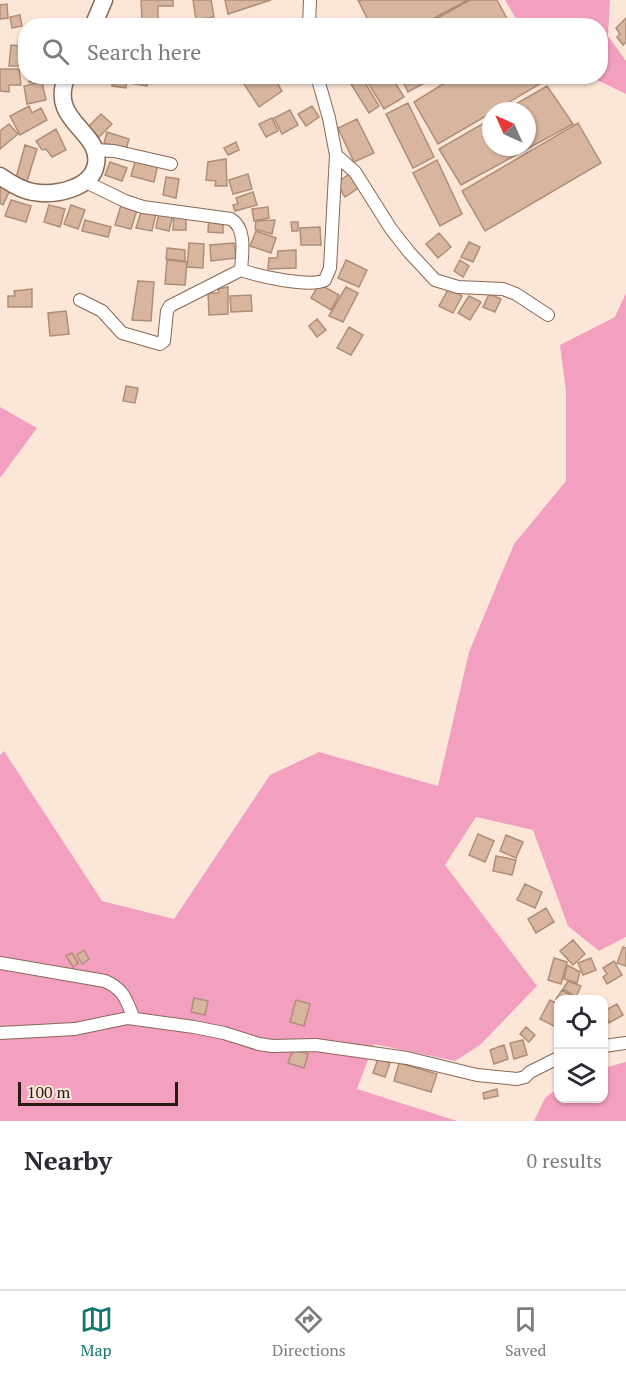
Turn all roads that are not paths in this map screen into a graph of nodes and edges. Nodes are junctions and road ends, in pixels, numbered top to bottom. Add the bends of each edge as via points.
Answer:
1 (104, 0) edge
2 (310, 0) edge
3 (96, 18) edge
4 (309, 18) edge
5 (66, 84) edge
6 (319, 84) edge
7 (94, 150) junction
8 (336, 155) junction
9 (171, 164) dead end
10 (0, 176) edge
11 (86, 182) junction
12 (241, 270) junction
13 (80, 300) dead end
14 (548, 315) dead end
15 (0, 963) edge
16 (134, 1019) junction
17 (0, 1033) edge
18 (626, 1043) edge
19 (608, 1045) edge
20 (554, 1060) edge

1 - 3 main road
2 - 4 street
5 - 7 main road via 65,109
6 - 8 street
7 - 9 street
7 - 11 main road via 96,164
8 - 12 street via 330,268 325,280 310,283
8 - 14 street via 355,172 391,229 435,280 458,287 503,289
10 - 11 main road via 21,189 45,193
11 - 12 street via 143,207 231,219 240,226 242,234
12 - 13 street via 170,306 164,341 160,344 122,333 102,311
15 - 16 street via 113,984 123,992
16 - 17 street via 75,1029
16 - 20 street via 194,1027 273,1046 316,1045 407,1058 488,1077 525,1077
18 - 19 street

